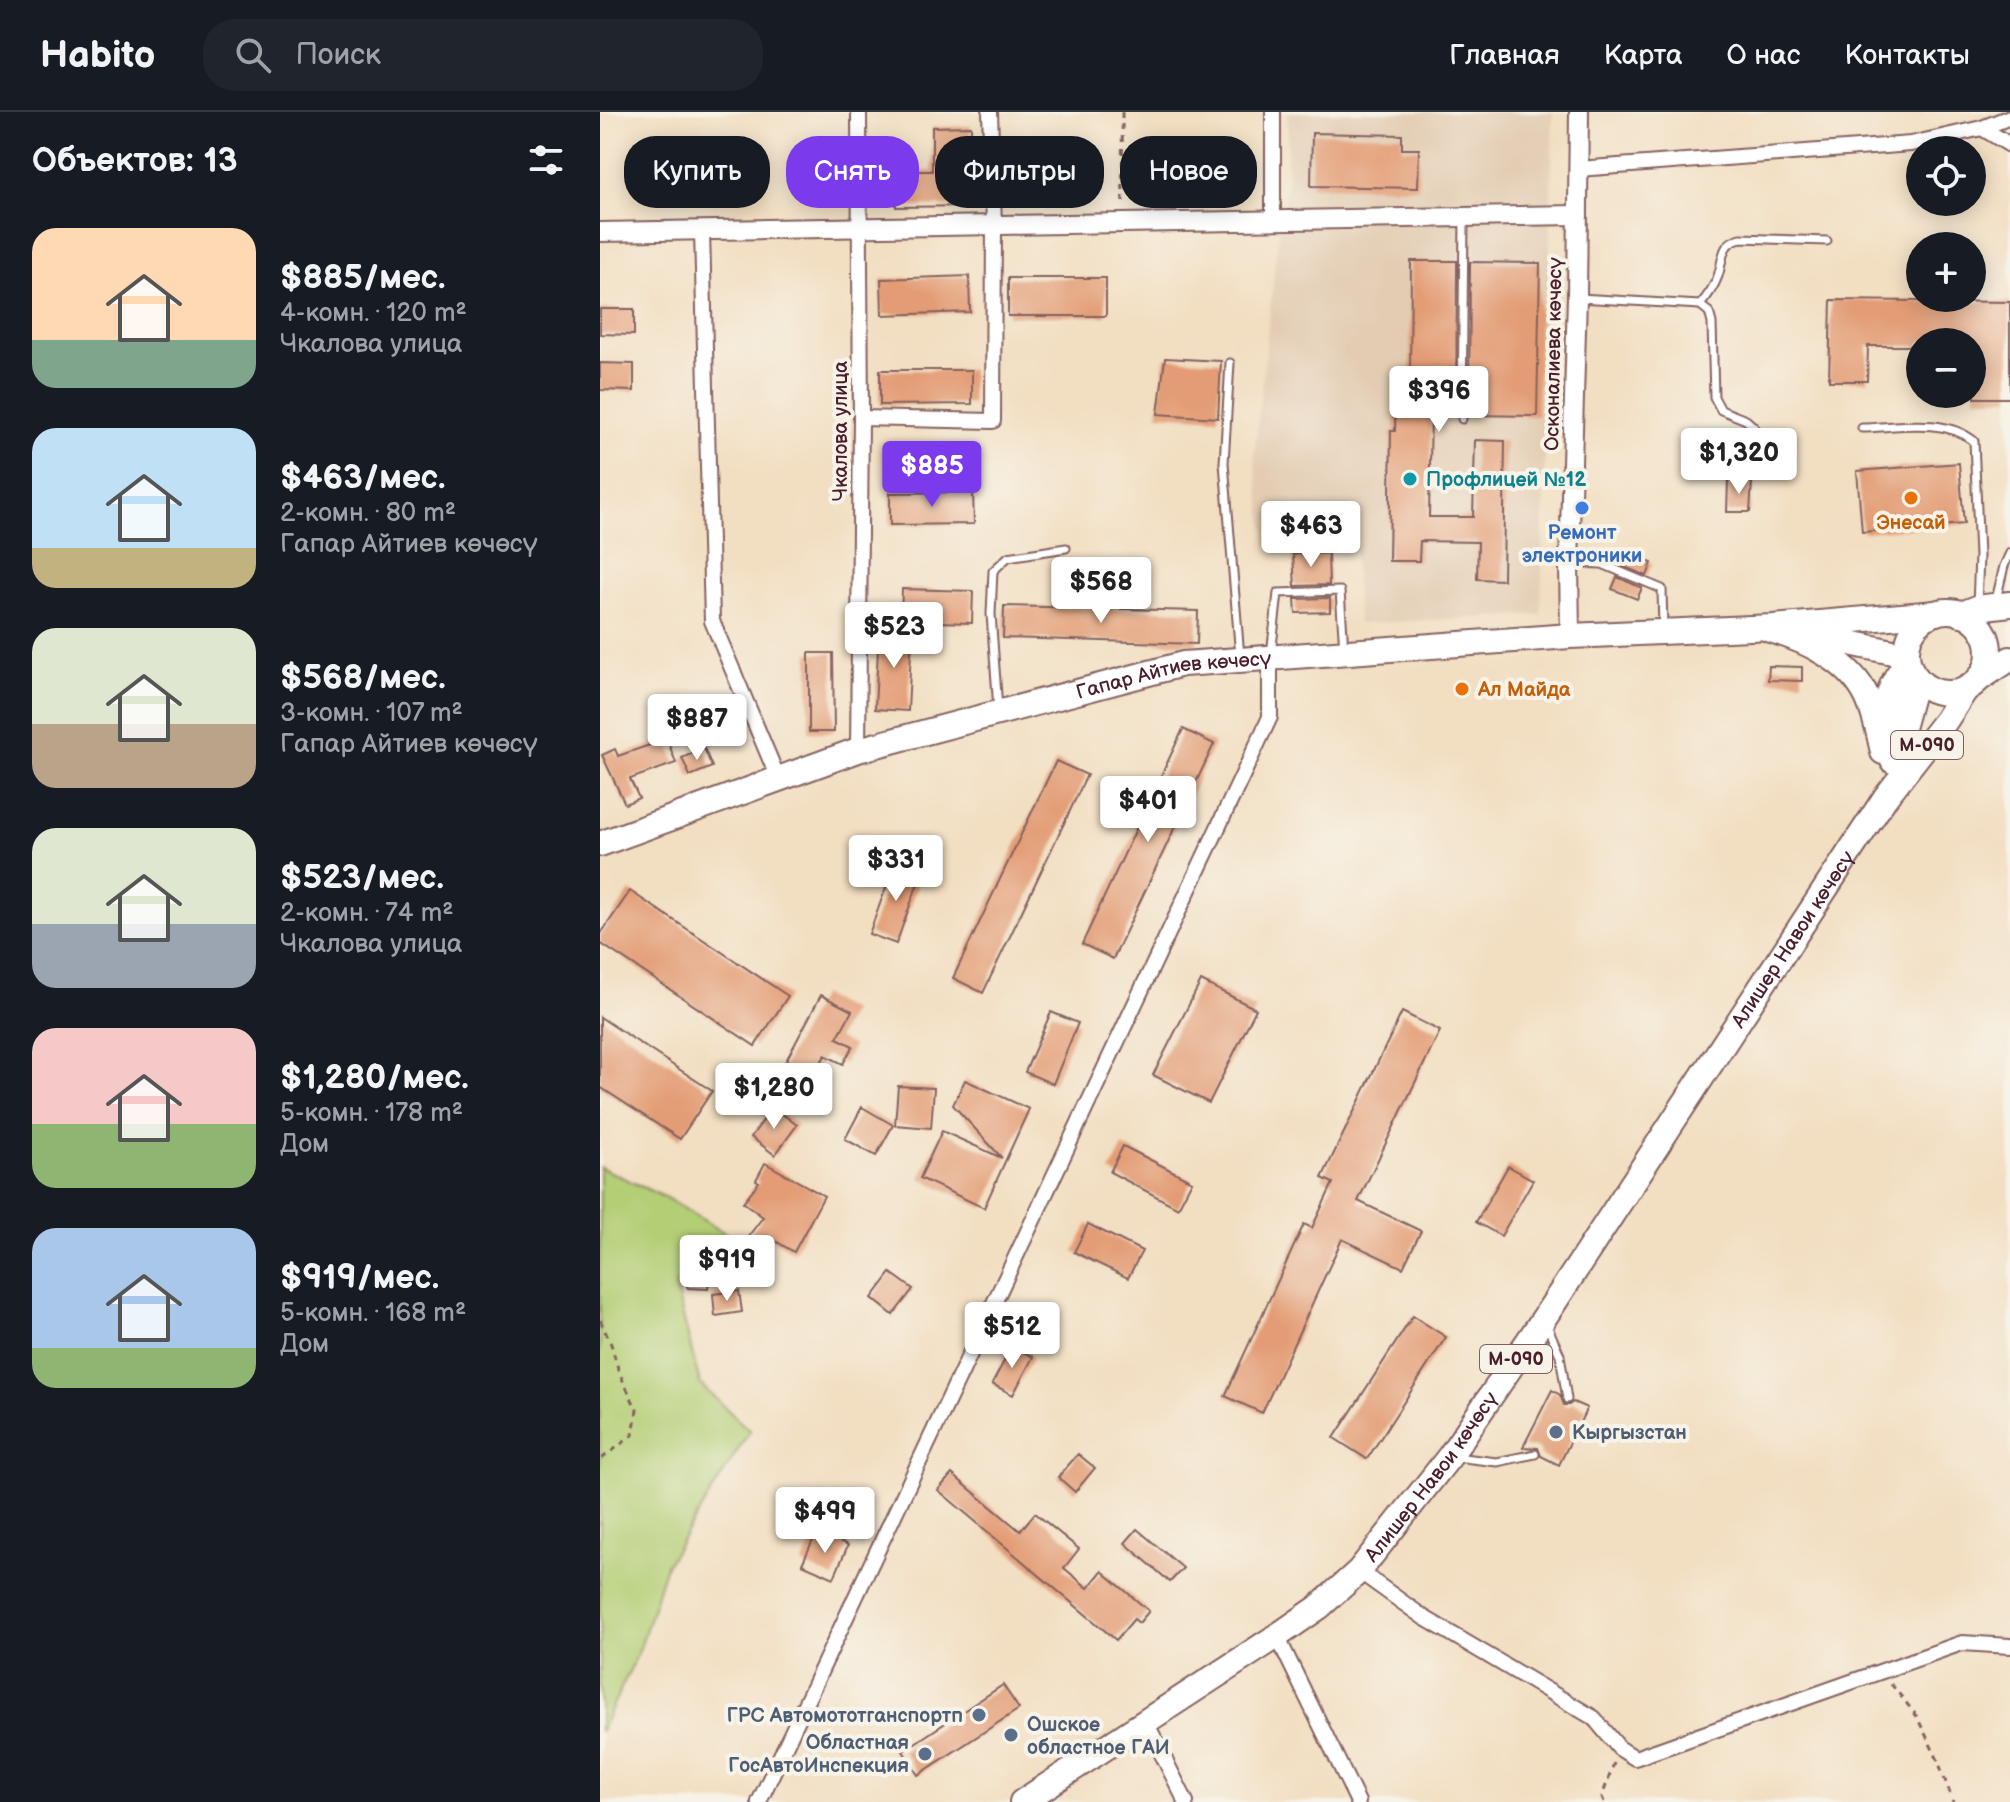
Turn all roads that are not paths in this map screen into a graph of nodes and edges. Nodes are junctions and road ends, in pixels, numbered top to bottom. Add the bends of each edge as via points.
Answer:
1 (859, 112) edge
2 (990, 112) edge
3 (1273, 112) edge
4 (1579, 112) edge
5 (2010, 117) edge
6 (1982, 128) junction
7 (2010, 145) edge
8 (1578, 169) junction
9 (1578, 215) junction
10 (1464, 217) junction
11 (1273, 219) junction
12 (994, 225) junction
13 (860, 229) junction
14 (702, 231) junction
15 (600, 232) edge
16 (1827, 241) dead end
17 (1577, 297) junction
18 (1700, 305) junction
19 (1230, 363) dead end
20 (861, 418) junction
21 (1462, 419) dead end
22 (1862, 428) dead end
23 (1763, 473) dead end
24 (1066, 548) dead end
25 (2010, 553) edge
26 (1569, 563) junction
27 (1986, 608) edge
28 (1936, 613) junction
29 (1766, 628) junction
30 (1663, 631) junction
31 (1570, 636) junction
32 (1344, 652) junction
33 (1270, 657) junction
34 (1240, 659) junction
35 (2010, 659) edge
36 (1910, 665) junction
37 (1972, 684) junction
38 (999, 711) junction
39 (858, 750) junction
40 (1883, 752) junction
41 (778, 778) junction
42 (1886, 790) junction
43 (600, 844) edge
44 (1544, 1318) junction
45 (1567, 1399) dead end
46 (1535, 1454) dead end
47 (1450, 1456) junction
48 (1359, 1571) junction
49 (1277, 1636) junction
50 (2010, 1646) edge
51 (1146, 1722) junction
52 (759, 1802) edge
53 (1022, 1802) edge
54 (1186, 1802) edge
55 (1358, 1802) edge

1 - 13 street, Чкалова улица
2 - 12 street
3 - 11 street
4 - 8 street, Осконалиева көчөсү
5 - 6 street
6 - 7 street
6 - 8 street via 1911,144
8 - 9 street, Осконалиева көчөсү
9 - 10 street
9 - 17 street, Осконалиева көчөсү
10 - 11 street
10 - 21 lane
11 - 12 street
12 - 13 street
12 - 20 street via 993,421
13 - 14 street
13 - 20 street, Чкалова улица
14 - 15 street
14 - 41 street via 712,621
16 - 18 lane via 1731,241 1723,250 1711,293
17 - 18 lane
17 - 26 street, Осконалиева көчөсү
18 - 23 lane via 1712,323 1714,397 1721,410 1754,427
19 - 34 lane via 1224,463
20 - 39 street, Чкалова улица
22 - 27 lane via 1943,426 1974,441
24 - 38 lane via 1008,557 993,571
25 - 27 lane
26 - 30 lane via 1602,564 1662,589
26 - 31 street, Осконалиева көчөсү
27 - 28 main road, Гапар Айтиев көчөсү
27 - 37 main road, М-090 via 1976,623 1988,646 1987,664
28 - 29 main road, Гапар Айтиев көчөсү
28 - 36 main road, М-090 via 1912,633
29 - 30 main road, Гапар Айтиев көчөсү
29 - 36 main road, Гапар Айтиев көчөсү
29 - 40 main road via 1810,645 1851,674 1866,694
30 - 31 main road, Гапар Айтиев көчөсү
31 - 32 main road, Гапар Айтиев көчөсү
32 - 33 main road, Гапар Айтиев көчөсү
32 - 33 lane via 1340,591 1278,593
33 - 34 main road, Гапар Айтиев көчөсү
33 - 52 street via 1270,717
34 - 38 main road, Гапар Айтиев көчөсү via 1183,664
35 - 37 main road, М-090
36 - 37 main road, Гапар Айтиев көчөсү via 1927,688 1943,693
36 - 40 main road via 1894,677 1888,694
36 - 42 main road, Алишер Навои көчөсү / М-090
37 - 42 main road, Алишер Навои көчөсү / М-090
38 - 39 main road, Гапар Айтиев көчөсү
39 - 41 main road, Гапар Айтиев көчөсү
40 - 42 main road
41 - 43 main road, Гапар Айтиев көчөсү
42 - 44 main road, Алишер Навои көчөсү / М-090
44 - 45 lane via 1560,1355
44 - 47 main road, Алишер Навои көчөсү / М-090
46 - 47 lane via 1497,1462
47 - 48 main road, Алишер Навои көчөсү / М-090
48 - 49 main road, Алишер Навои көчөсү / М-090
48 - 50 street via 1423,1617 1594,1718 1619,1748 1635,1758 1962,1643
49 - 51 main road, Алишер Навои көчөсү / М-090
49 - 55 street
51 - 53 main road, Алишер Навои көчөсү / М-090
51 - 54 street

